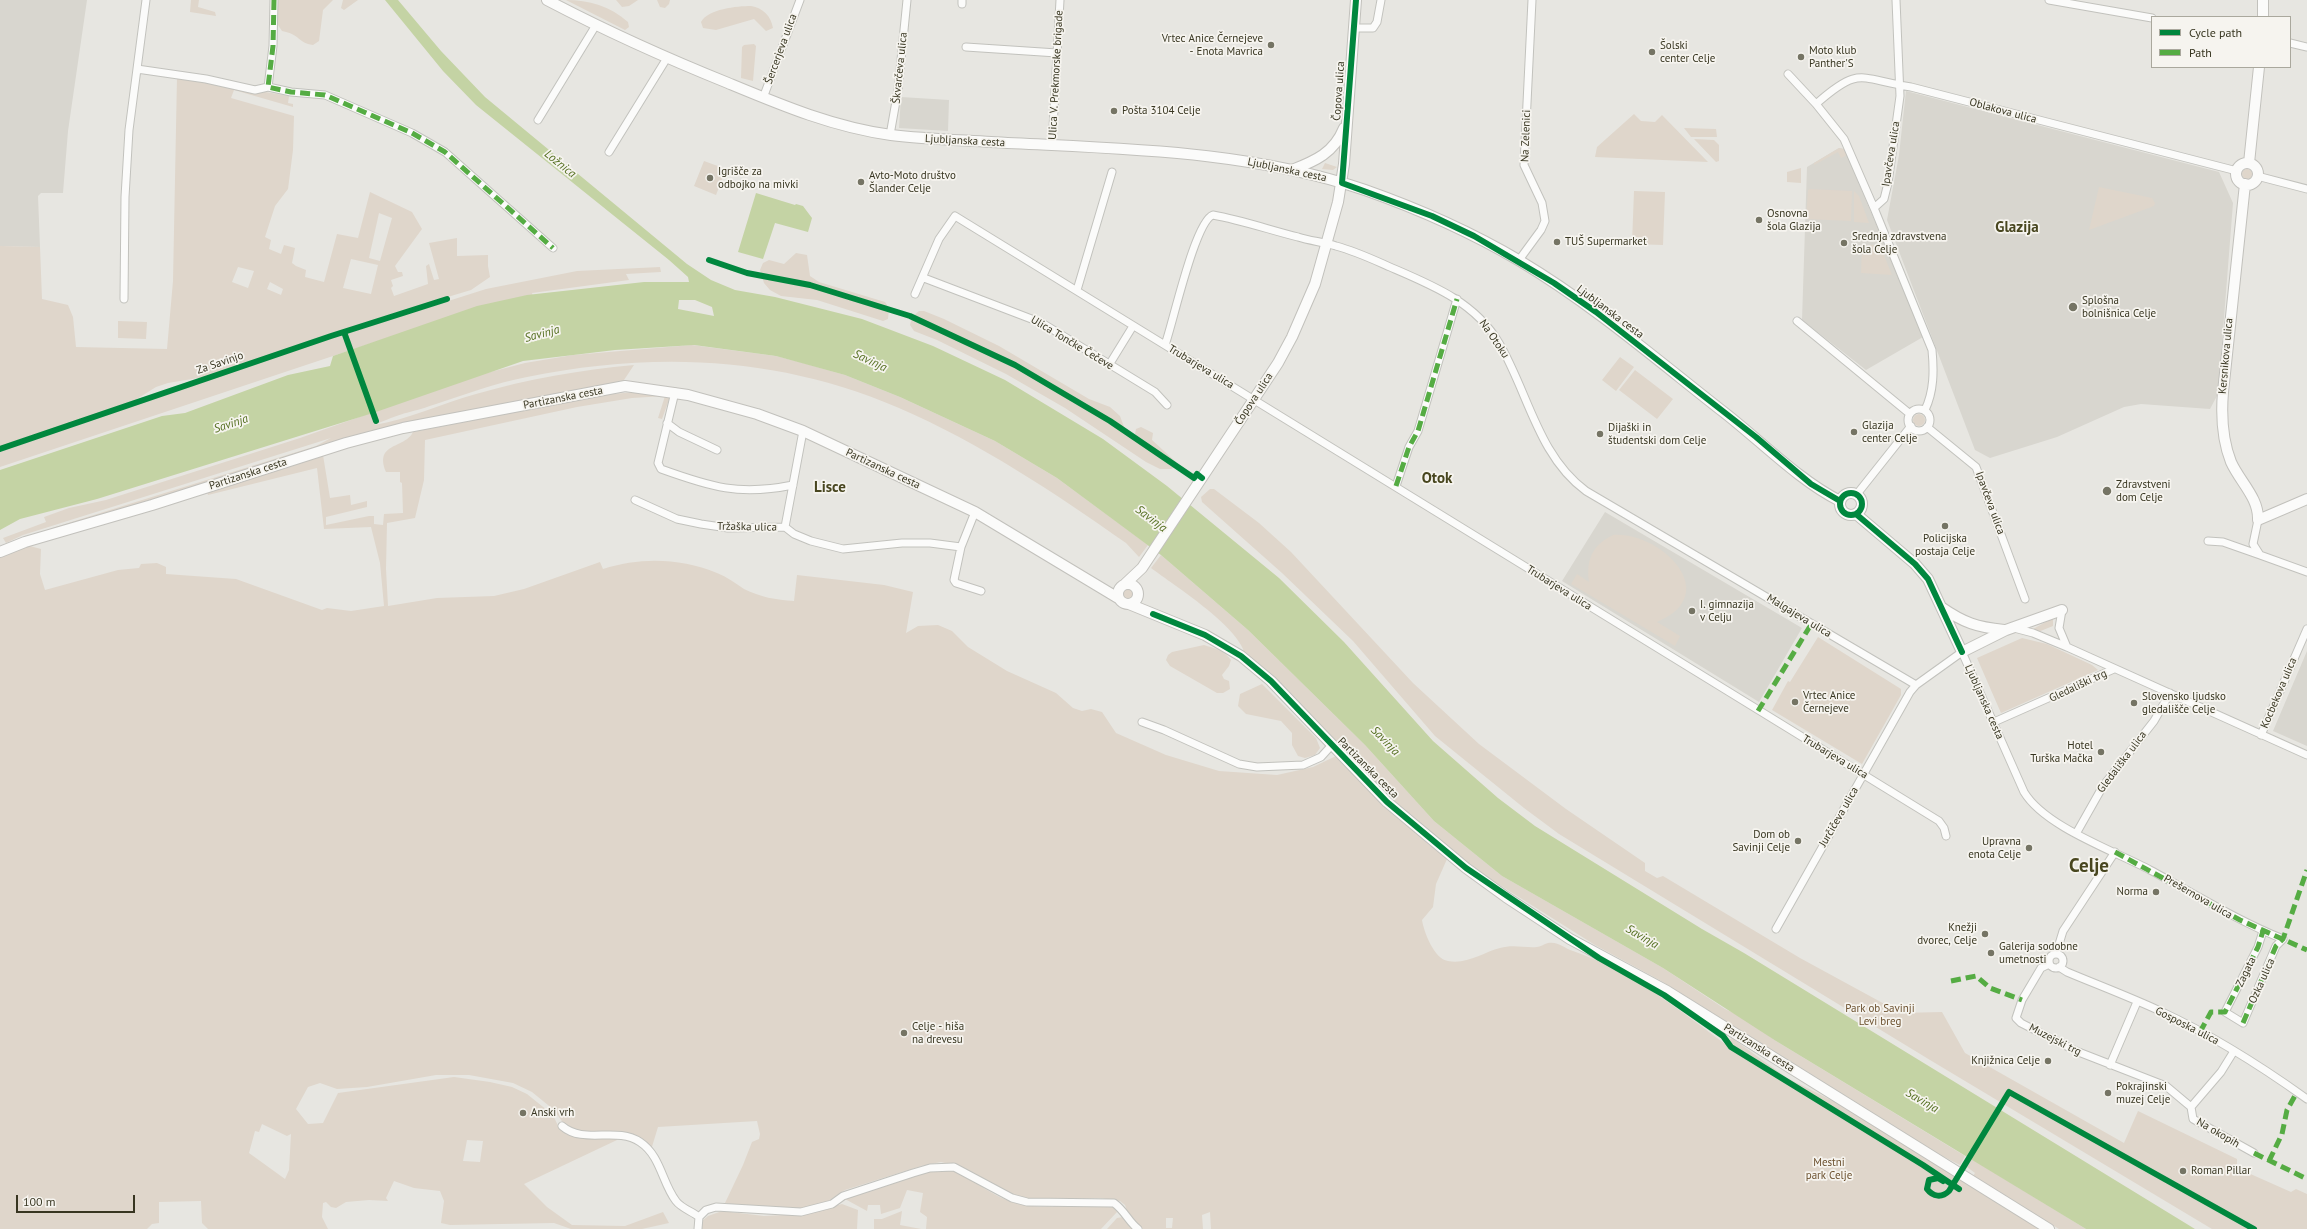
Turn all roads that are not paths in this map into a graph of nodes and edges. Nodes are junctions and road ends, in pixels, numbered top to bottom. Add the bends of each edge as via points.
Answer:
1 (146, 0) edge
2 (274, 0) edge
3 (546, 0) edge
4 (800, 0) edge
5 (907, 0) edge
6 (1356, 0) edge
7 (1381, 0) edge
8 (1532, 0) edge
9 (1896, 0) edge
10 (2049, 0) edge
11 (2263, 0) edge
12 (1058, 1) edge
13 (2263, 16) edge
14 (2151, 18) edge
15 (596, 25) junction
16 (1354, 28) junction
17 (2291, 43) edge
18 (966, 47) dead end
19 (2307, 47) edge
20 (1057, 53) junction
21 (667, 58) junction
22 (2259, 68) edge
23 (137, 69) junction
24 (1788, 74) dead end
25 (1901, 85) junction
26 (268, 87) junction
27 (763, 98) junction
28 (1816, 104) junction
29 (538, 120) dead end
30 (1347, 121) junction
31 (890, 135) junction
32 (1052, 146) junction
33 (610, 152) dead end
34 (2249, 164) junction
35 (1292, 170) junction
36 (2237, 171) junction
37 (1112, 172) dead end
38 (2257, 176) junction
39 (1342, 183) junction
40 (2245, 184) junction
41 (2307, 189) edge
42 (1874, 208) junction
43 (1332, 245) junction
44 (552, 248) dead end
45 (1519, 260) junction
46 (924, 278) junction
47 (1077, 290) junction
48 (915, 294) dead end
49 (124, 299) dead end
50 (1458, 299) junction
51 (1797, 321) dead end
52 (1134, 326) junction
53 (1165, 345) junction
54 (1109, 365) junction
55 (675, 392) junction
56 (1254, 400) junction
57 (1167, 405) dead end
58 (1925, 410) junction
59 (1910, 414) junction
60 (667, 423) junction
61 (1911, 426) junction
62 (1927, 428) junction
63 (803, 431) junction
64 (717, 450) dead end
65 (1571, 480) joint
66 (793, 485) junction
67 (1396, 486) junction
68 (1857, 494) junction
69 (2307, 499) edge
70 (635, 500) dead end
71 (1840, 501) junction
72 (975, 512) junction
73 (1856, 514) junction
74 (2258, 520) junction
75 (785, 527) junction
76 (2208, 541) dead end
77 (961, 547) junction
78 (0, 552) edge
79 (2260, 555) junction
80 (1144, 565) junction
81 (2307, 572) edge
82 (1121, 590) junction
83 (981, 591) dead end
84 (1137, 592) junction
85 (2025, 599) dead end
86 (1129, 604) junction
87 (1941, 607) junction
88 (2062, 610) joint
89 (1153, 614) junction
90 (2009, 629) junction
91 (2307, 629) edge
92 (2067, 647) junction
93 (1962, 652) junction
94 (2114, 669) junction
95 (1916, 685) junction
96 (2170, 693) junction
97 (1142, 722) dead end
98 (1994, 722) junction
99 (2261, 735) junction
100 (1331, 746) junction
101 (2307, 755) edge
102 (1863, 774) junction
103 (2077, 832) junction
104 (1946, 836) dead end
105 (2115, 852) junction
106 (1776, 929) dead end
107 (2263, 931) junction
108 (2283, 939) joint
109 (2056, 954) junction
110 (2049, 964) junction
111 (2059, 967) junction
112 (2137, 1002) junction
113 (2243, 1023) joint
114 (2234, 1051) junction
115 (2110, 1065) junction
116 (2155, 1082) joint
117 (2307, 1099) edge
118 (2191, 1107) junction
119 (562, 1126) dead end
120 (2254, 1154) dead end
121 (699, 1216) junction
122 (698, 1229) edge
123 (1138, 1229) edge
124 (2049, 1229) edge

1 - 23 street
2 - 26 street via 273,46
3 - 15 street, Ljubljanska cesta
4 - 27 street, Šercerjeva ulica
5 - 31 street, Škvarčeva ulica via 898,90
6 - 16 street, Čopova ulica
7 - 16 street via 1377,22 1373,28
8 - 45 street, Na Zelenici via 1524,164 1542,203 1544,221 1541,230
9 - 25 street, Ipavčeva ulica
10 - 14 street
11 - 13 street
12 - 20 street, Ulica V. Prekmorske brigade
15 - 21 street, Ljubljanska cesta
15 - 29 street
16 - 30 street, Čopova ulica
17 - 19 street
18 - 20 street
20 - 32 street, Ulica V. Prekmorske brigade
21 - 27 street, Ljubljanska cesta
21 - 33 street
22 - 34 street
23 - 26 street via 206,79 256,90
23 - 49 street via 125,190
24 - 28 street
25 - 28 street, Oblakova ulica via 1857,77 1838,85
25 - 36 street, Oblakova ulica
25 - 42 street, Ipavčeva ulica via 1888,183 1884,199
26 - 44 street via 325,95 412,133 445,152
27 - 31 street, Ljubljanska cesta via 823,120
28 - 42 street, Ipavčeva ulica via 1844,139
30 - 35 street via 1340,137 1322,158
30 - 39 street, Čopova ulica
31 - 32 street, Ljubljanska cesta
32 - 35 street, Ljubljanska cesta via 1184,154
34 - 36 street via 2243,164
34 - 38 street via 2255,167
35 - 39 street, Ljubljanska cesta
36 - 40 street via 2238,179
37 - 47 street
38 - 40 street via 2254,182
38 - 41 street
39 - 43 street, Čopova ulica
39 - 45 street, Ljubljanska cesta via 1432,216
40 - 74 street, Kersnikova ulica via 2221,417 2232,463 2255,502
42 - 58 street via 1932,350 1932,389
43 - 50 street, Na Otoku via 1436,287
43 - 53 street, Trubarjeva ulica via 1218,216 1208,216 1192,253
43 - 56 street, Čopova ulica via 1298,324 1278,363
45 - 71 street, Ljubljanska cesta via 1596,312 1756,437 1811,484
46 - 47 street, Trubarjeva ulica via 939,239 955,216
46 - 48 street, Trubarjeva ulica
46 - 54 street, Ulica Tončke Čečeve via 1034,319
47 - 52 street, Trubarjeva ulica
50 - 65 street, Na Otoku via 1484,321 1499,342 1551,453
50 - 67 street via 1418,431
51 - 59 street
52 - 53 street, Trubarjeva ulica
52 - 54 street
53 - 56 street, Trubarjeva ulica
54 - 57 street, Ulica Tončke Čečeve via 1155,392
55 - 60 street
55 - 63 street, Partizanska cesta via 757,414
55 - 78 street, Partizanska cesta via 625,386 403,428 338,445
56 - 67 street, Trubarjeva ulica
56 - 80 street, Čopova ulica
58 - 59 street via 1918,409
58 - 62 street via 1930,418
59 - 61 street
60 - 64 street
60 - 66 street via 658,463 661,469 723,489 768,490
61 - 62 street via 1920,430
61 - 68 street
62 - 85 street, Ipavčeva ulica via 1976,467
63 - 66 street
63 - 72 street, Partizanska cesta
65 - 95 street, Malgajeva ulica
66 - 75 street
67 - 102 street, Trubarjeva ulica
68 - 71 street via 1846,493
68 - 73 street via 1862,504
69 - 74 street
70 - 75 street, Tržaška ulica via 677,519 701,524 728,528
71 - 73 street, Ljubljanska cesta via 1840,508 1844,512 1849,515
72 - 77 street
72 - 82 street, Partizanska cesta via 1101,587
73 - 87 street, Ljubljanska cesta via 1921,572
74 - 79 street via 2253,544
75 - 77 street, Tržaška ulica via 794,534 812,541 843,549 902,543
76 - 79 street via 2223,542
77 - 83 street via 954,580 956,583
79 - 81 street
80 - 82 street, Čopova ulica
80 - 84 street
82 - 84 street via 1131,584
82 - 86 street via 1123,603
84 - 86 street via 1135,602
84 - 89 street, Partizanska cesta
86 - 89 street
87 - 90 street via 1968,624 1984,628
87 - 93 street, Ljubljanska cesta
88 - 90 street
88 - 92 street via 2059,628
89 - 100 street, Partizanska cesta via 1205,635 1241,656 1271,681
90 - 92 street, Gledališki trg via 2033,633
90 - 93 street
91 - 99 street, Kocbekova ulica
92 - 94 street, Gledališki trg
93 - 95 street
93 - 98 street, Ljubljanska cesta
94 - 96 street
94 - 98 street, Gledališki trg
95 - 102 street, Jurčičeva ulica
96 - 99 street
96 - 103 street, Gledališka ulica via 2154,722 2103,786
97 - 100 street via 1239,764 1257,767 1303,765 1321,757
98 - 103 street, Ljubljanska cesta via 2028,798 2043,814
99 - 101 street
100 - 124 street, Partizanska cesta via 1386,802 1466,868 1506,896 1570,939 1667,991
102 - 104 street, Trubarjeva ulica via 1939,821
102 - 106 street, Jurčičeva ulica
103 - 105 street, Ljubljanska cesta
105 - 107 street, Prešernova ulica via 2215,908
105 - 109 street via 2063,931
107 - 108 street, Prešernova ulica
107 - 113 street, Zagata via 2258,947 2225,1012
108 - 113 street, Ozka ulica via 2276,946
109 - 110 street via 2049,959
109 - 111 street via 2062,959
110 - 111 street
110 - 115 street, Muzejski trg via 2042,968 2022,1000 2016,1018 2038,1033
111 - 112 street, Gosposka ulica
112 - 114 street, Gosposka ulica via 2160,1011
112 - 115 street
114 - 117 street, Gosposka ulica
114 - 118 street, Na okopih via 2221,1072
115 - 116 street, Muzejski trg
116 - 118 street, Na okopih via 2166,1086
118 - 120 street, Na okopih via 2193,1119
119 - 121 street via 578,1135 630,1137 641,1142 658,1164 677,1202
121 - 122 street
121 - 123 street via 706,1210 716,1207 801,1212 832,1204 843,1196 906,1175 930,1168 954,1167 1012,1198 1027,1202 1114,1203 1123,1209 1130,1223

